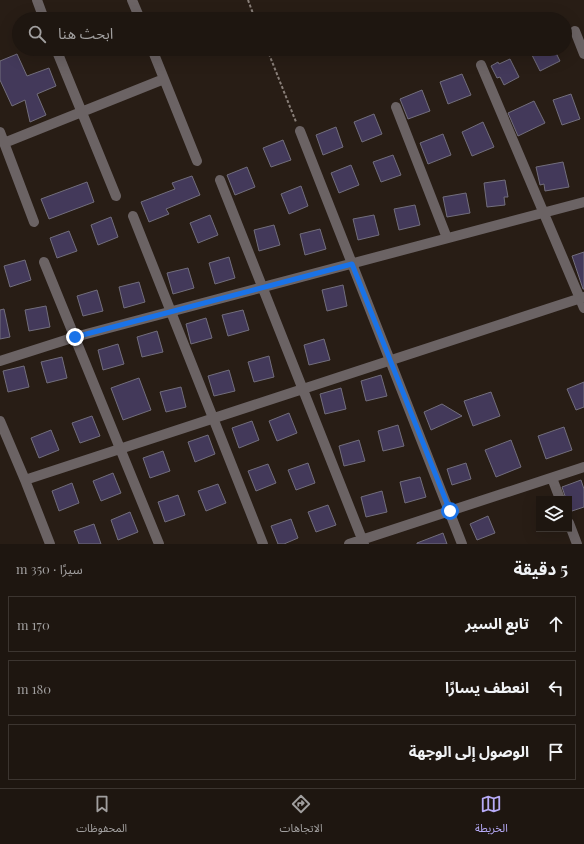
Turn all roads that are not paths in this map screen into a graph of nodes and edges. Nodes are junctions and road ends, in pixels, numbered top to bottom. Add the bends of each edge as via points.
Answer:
1 (37, 0) edge
2 (132, 0) edge
3 (41, 12) edge
4 (137, 12) edge
5 (574, 31) dead end
6 (584, 54) edge
7 (59, 56) edge
8 (155, 56) edge
9 (481, 65) dead end
10 (164, 79) junction
11 (396, 107) dead end
12 (81, 112) junction
13 (300, 131) road end
14 (0, 132) edge
15 (4, 143) junction
16 (197, 161) dead end
17 (220, 180) dead end
18 (116, 196) dead end
19 (584, 202) edge
20 (544, 213) junction
21 (133, 216) dead end
22 (34, 222) dead end
23 (447, 238) junction
24 (44, 262) dead end
25 (352, 264) junction
26 (263, 287) junction
27 (583, 301) edge
28 (171, 312) junction
29 (75, 337) junction
30 (0, 361) edge
31 (390, 361) junction
32 (303, 389) junction
33 (213, 418) junction
34 (0, 421) edge
35 (120, 449) junction
36 (584, 467) edge
37 (552, 478) junction
38 (25, 480) junction
39 (559, 496) edge
40 (450, 511) junction
41 (572, 531) edge
42 (363, 542) edge
43 (50, 544) edge
44 (159, 544) edge
45 (262, 544) edge
46 (350, 544) edge
47 (462, 544) edge
48 (577, 544) edge

1 - 3 street
2 - 4 street
5 - 6 street
7 - 12 street
8 - 10 street
9 - 20 street
10 - 12 street
10 - 16 street
11 - 23 street
12 - 15 street
12 - 18 street
13 - 25 street
14 - 15 street
15 - 22 street
17 - 26 street
19 - 20 street
20 - 23 street
20 - 27 street
21 - 28 street
23 - 25 street
24 - 29 street
25 - 26 street
25 - 31 street
26 - 28 street
26 - 32 street
27 - 31 street
28 - 29 street
28 - 33 street
29 - 30 street
29 - 35 street
31 - 32 street
31 - 40 street
32 - 33 street
32 - 42 street
33 - 35 street
33 - 45 street
34 - 38 street
35 - 38 street
35 - 44 street
36 - 37 street
37 - 39 street
37 - 40 street
38 - 43 street
40 - 42 street
40 - 47 street
41 - 48 street
42 - 46 street

